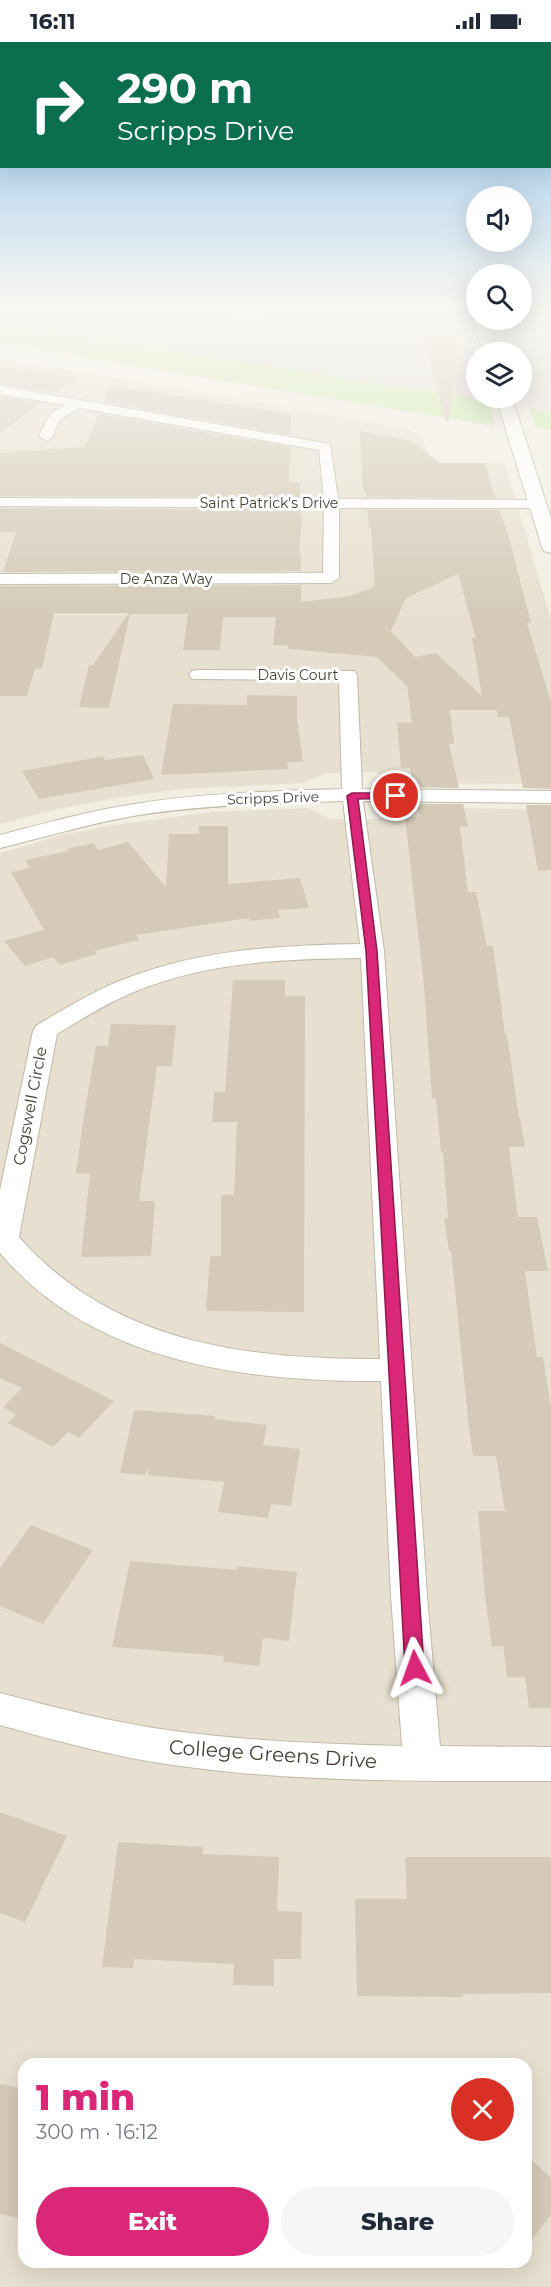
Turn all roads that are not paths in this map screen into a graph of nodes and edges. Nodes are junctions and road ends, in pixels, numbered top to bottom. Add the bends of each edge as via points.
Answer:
1 (64, 412) edge
2 (127, 412) edge
3 (508, 412) edge
4 (46, 436) dead end
5 (0, 502) edge
6 (333, 503) junction
7 (538, 504) junction
8 (551, 547) edge
9 (0, 579) edge
10 (198, 675) dead end
11 (352, 796) junction
12 (551, 797) edge
13 (0, 842) edge
14 (372, 951) junction
15 (396, 1370) junction
16 (0, 1709) edge
17 (422, 1763) junction
18 (551, 1764) edge

1 - 4 street via 55,417
2 - 6 street via 325,447
3 - 7 street
5 - 6 street, Saint Patrick's Drive
6 - 7 street, Saint Patrick's Drive
6 - 9 street, De Anza Way via 331,578
7 - 8 street
10 - 11 street, Davis Court via 348,675
11 - 12 street, Scripps Drive
11 - 13 street, Scripps Drive via 189,803 96,817
11 - 14 street
14 - 15 street
14 - 15 street, Cogswell Circle via 290,951 197,963 120,987 45,1031 4,1239 34,1272 68,1299 114,1325 168,1346 276,1367
15 - 17 street
16 - 17 street, College Greens Drive via 82,1732 174,1748 283,1758
17 - 18 street, College Greens Drive

